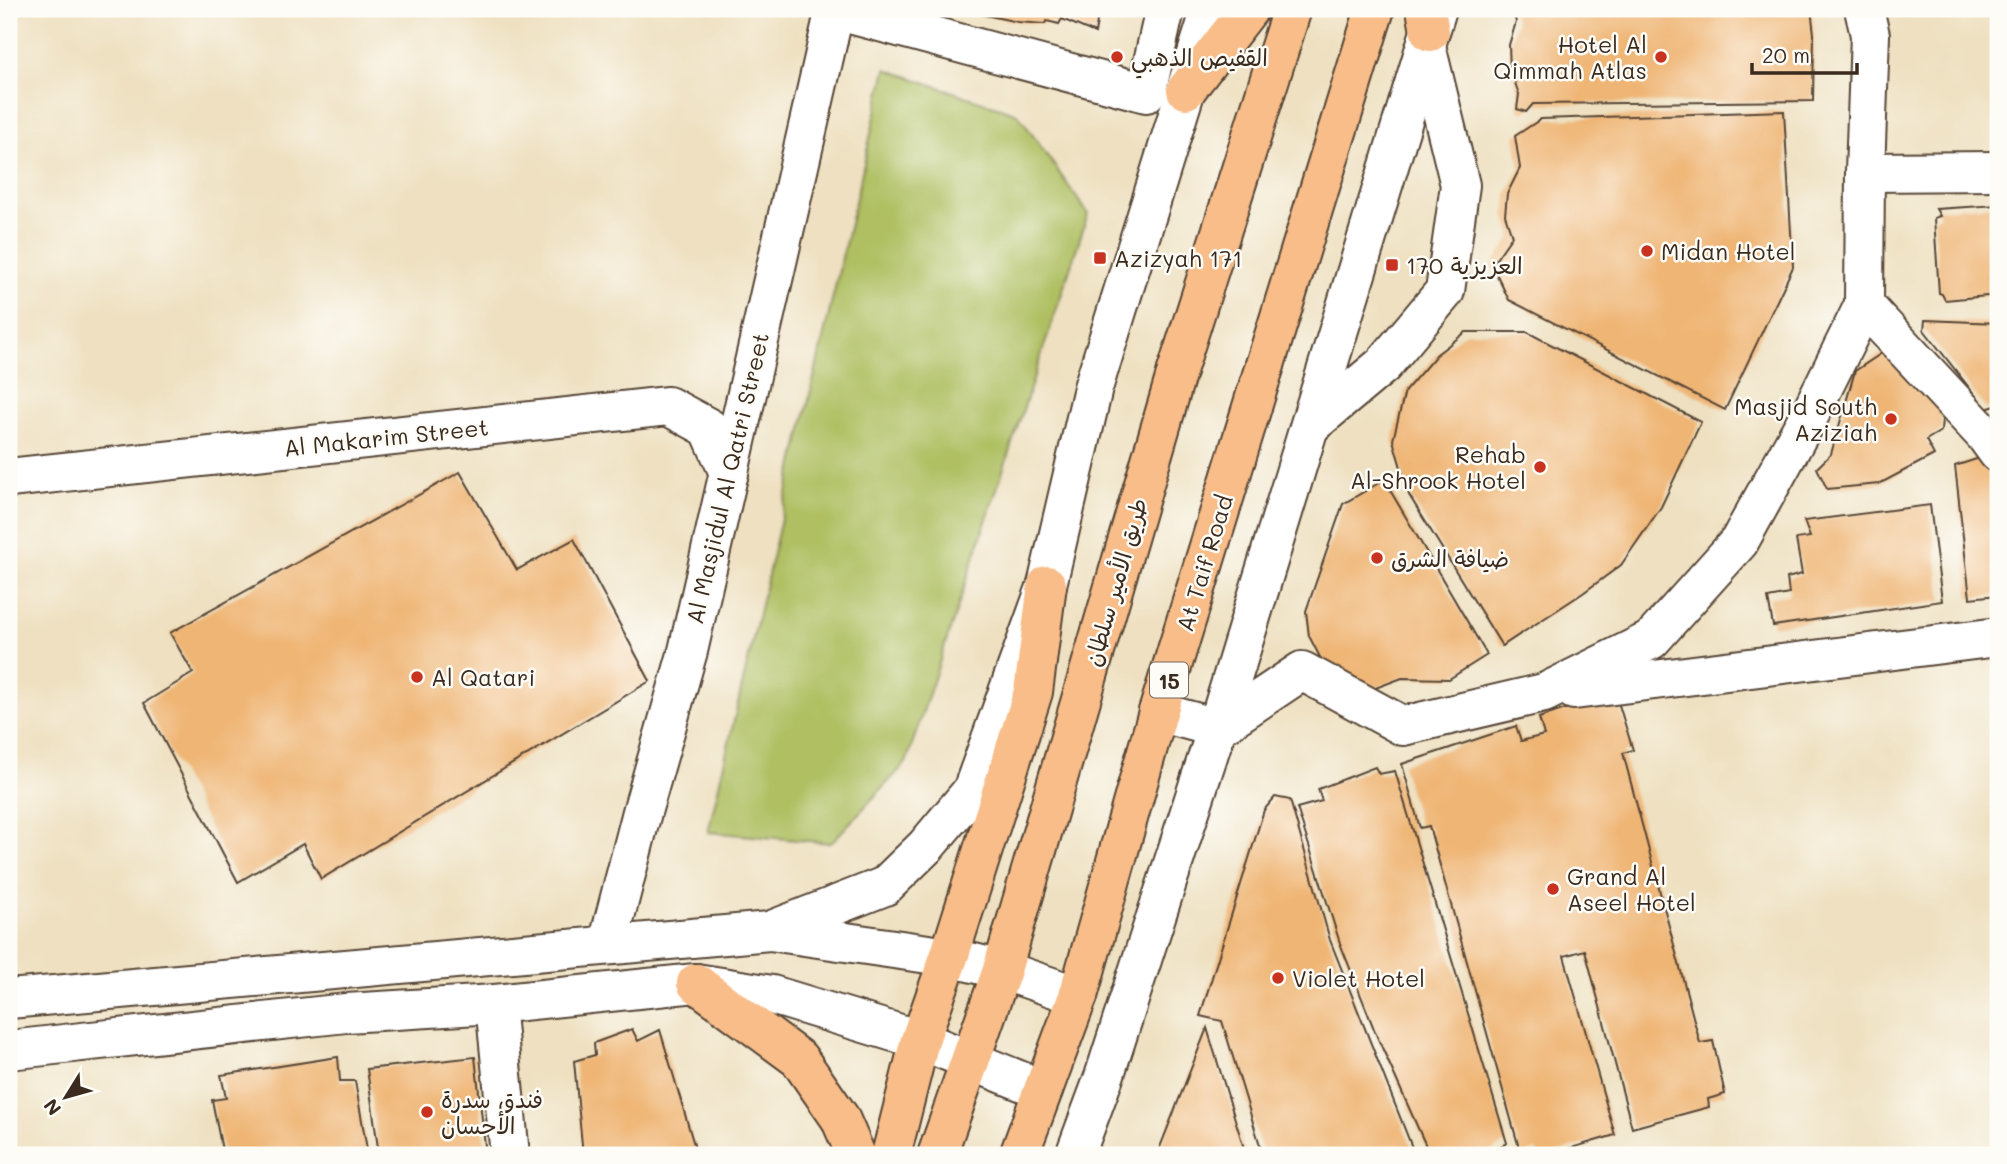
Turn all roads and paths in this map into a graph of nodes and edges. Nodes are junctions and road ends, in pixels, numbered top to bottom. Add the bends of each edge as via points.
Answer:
1 (834, 9) edge
2 (1166, 9) edge
3 (1211, 9) edge
4 (1249, 9) edge
5 (1292, 9) edge
6 (1375, 9) edge
7 (1864, 9) edge
8 (1430, 24) edge
9 (1186, 90) junction
10 (1998, 171) edge
11 (1865, 172) junction
12 (1864, 305) junction
13 (1311, 425) junction
14 (1994, 439) edge
15 (729, 472) junction
16 (9, 478) edge
17 (1047, 585) junction
18 (1998, 637) edge
19 (1544, 694) junction
20 (1158, 712) junction
21 (1217, 728) junction
22 (770, 930) junction
23 (608, 944) junction
24 (949, 957) junction
25 (1002, 970) junction
26 (696, 983) junction
27 (1078, 996) junction
28 (9, 999) edge
29 (495, 1004) junction
30 (920, 1040) junction
31 (9, 1050) edge
32 (969, 1059) junction
33 (1042, 1090) junction
34 (510, 1155) edge
35 (856, 1155) edge
36 (891, 1155) edge
37 (937, 1155) edge
38 (1019, 1155) edge
39 (1075, 1155) edge

1 - 2 street via 1146,93
1 - 15 street, Al Masjidul Al Qatri Street
3 - 9 street
4 - 9 highway
5 - 25 highway, طريق الأمير سلطان via 1177,371
6 - 20 highway, At Taif Road / 15
7 - 11 street via 1870,35
8 - 13 street
8 - 13 street via 1460,185 1445,291 1383,365
9 - 17 street via 1093,388
10 - 11 street
11 - 12 street
12 - 14 street
12 - 19 street via 1739,542 1651,640
13 - 21 street
15 - 16 street, Al Makarim Street via 709,428 668,406
15 - 23 street, Al Masjidul Al Qatri Street via 688,651
17 - 22 street via 972,791 926,846 884,886
17 - 24 highway via 1033,692
18 - 19 street
19 - 21 street via 1403,726 1303,671
20 - 21 street
20 - 27 highway, At Taif Road / 15
21 - 39 street
22 - 23 street
22 - 24 street
23 - 28 street
24 - 25 street
24 - 30 highway
25 - 27 street
25 - 32 highway, طريق الأمير سلطان
26 - 29 street
26 - 30 street via 772,995
26 - 35 highway via 799,1059 840,1118
27 - 33 highway, At Taif Road / 15
29 - 31 street via 346,1013
29 - 34 street
30 - 32 street
30 - 36 highway
32 - 33 street
32 - 37 highway, طريق الأمير سلطان
33 - 38 highway, At Taif Road / 15

